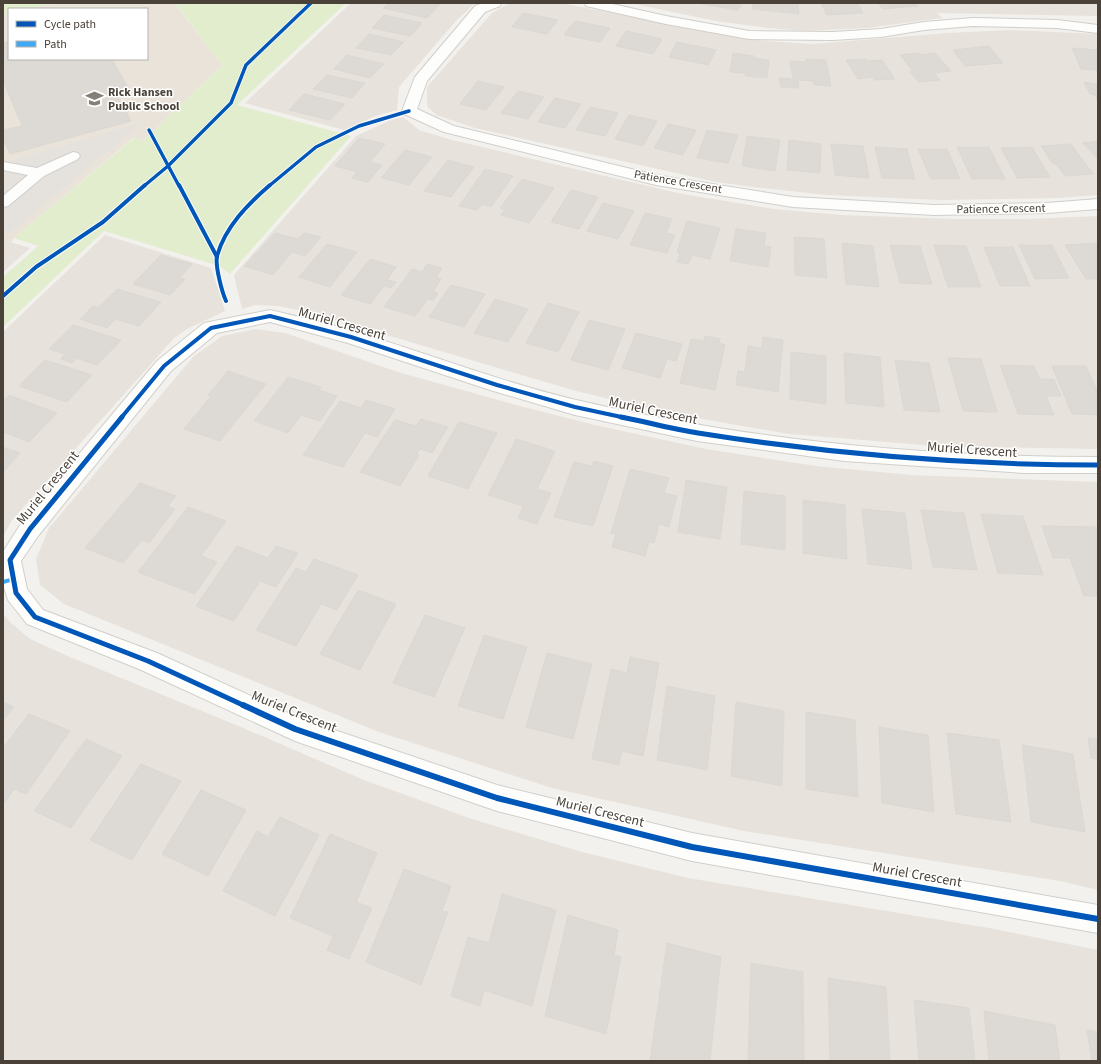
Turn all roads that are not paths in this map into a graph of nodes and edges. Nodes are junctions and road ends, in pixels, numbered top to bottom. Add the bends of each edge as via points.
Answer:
1 (495, 3) edge
2 (591, 3) edge
3 (1098, 28) edge
4 (73, 156) dead end
5 (3, 166) edge
6 (39, 173) junction
7 (3, 203) edge
8 (1098, 204) edge
9 (1098, 465) edge
10 (1098, 919) edge

1 - 8 street, Patience Crescent via 480,9 420,80 409,111 449,129 656,180 793,202 934,210 1047,208
2 - 3 street via 749,35 833,36 973,22 1057,24
4 - 6 lane
5 - 6 lane
6 - 7 lane
9 - 10 street, Muriel Crescent via 1024,465 844,453 697,433 575,407 497,385 351,337 270,316 212,328 164,366 30,529 10,560 16,593 35,617 148,660 295,728 497,798 692,847

